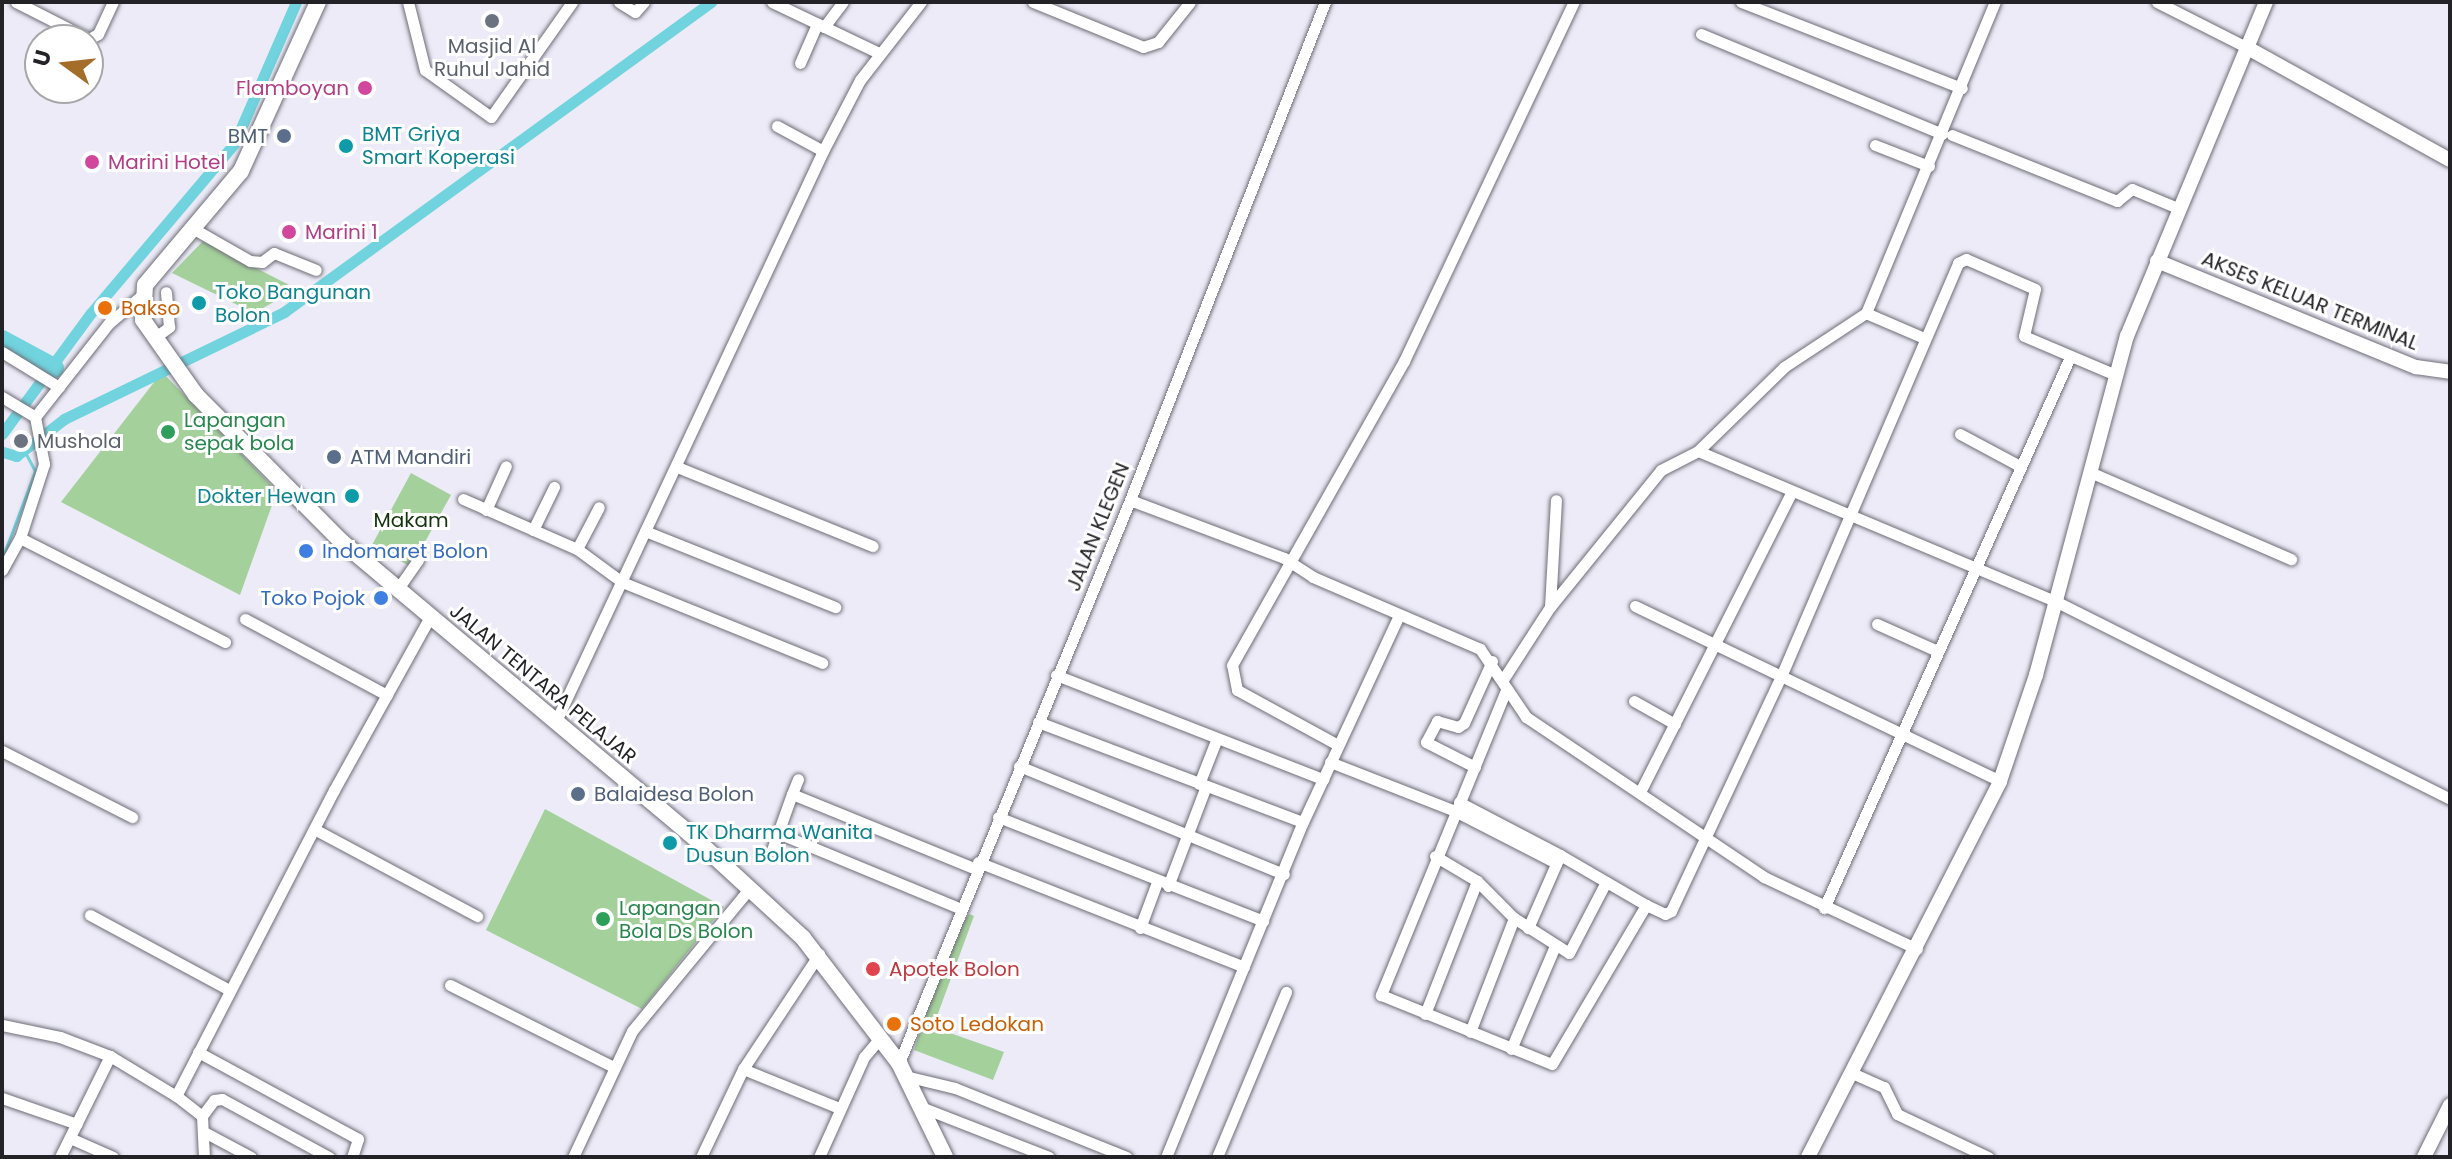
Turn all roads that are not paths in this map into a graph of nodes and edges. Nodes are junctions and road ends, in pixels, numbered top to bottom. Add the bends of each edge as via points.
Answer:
1 (16, 2) edge
2 (113, 2) edge
3 (318, 2) edge
4 (408, 2) edge
5 (572, 2) edge
6 (619, 2) edge
7 (644, 2) edge
8 (772, 2) edge
9 (843, 2) edge
10 (921, 2) edge
11 (1190, 2) edge
12 (1325, 2) edge
13 (1574, 2) edge
14 (1741, 2) edge
15 (1995, 2) edge
16 (2157, 2) edge
17 (2266, 2) edge
18 (1036, 3) edge
19 (821, 25) junction
20 (1701, 34) dead end
21 (2246, 47) junction
22 (879, 53) junction
23 (800, 63) dead end
24 (1962, 88) junction
25 (777, 126) dead end
26 (1947, 135) junction
27 (1875, 145) dead end
28 (823, 151) junction
29 (2450, 160) edge
30 (1929, 166) junction
31 (2180, 209) junction
32 (194, 229) junction
33 (2157, 261) junction
34 (316, 270) dead end
35 (166, 292) dead end
36 (141, 296) junction
37 (1866, 313) junction
38 (154, 338) junction
39 (1924, 338) junction
40 (2, 352) edge
41 (2070, 357) junction
42 (2450, 372) edge
43 (2116, 375) junction
44 (53, 383) junction
45 (2, 397) edge
46 (29, 412) junction
47 (1960, 434) dead end
48 (1698, 451) junction
49 (506, 466) dead end
50 (2020, 466) junction
51 (677, 467) junction
52 (2092, 473) junction
53 (554, 487) dead end
54 (1792, 491) junction
55 (463, 499) dead end
56 (1130, 500) junction
57 (1556, 500) dead end
58 (599, 507) dead end
59 (486, 510) junction
60 (1849, 517) junction
61 (533, 530) junction
62 (645, 531) junction
63 (20, 538) junction
64 (873, 546) dead end
65 (577, 549) junction
66 (2291, 559) dead end
67 (418, 560) dead end
68 (1289, 563) junction
69 (2, 570) edge
70 (1973, 570) junction
71 (622, 582) junction
72 (397, 590) junction
73 (2055, 601) junction
74 (1635, 606) dead end
75 (835, 607) dead end
76 (1550, 607) junction
77 (1399, 615) junction
78 (430, 617) junction
79 (245, 619) dead end
80 (1877, 624) dead end
81 (225, 642) dead end
82 (1715, 645) junction
83 (1935, 650) junction
84 (1492, 661) junction
85 (822, 663) dead end
86 (1782, 674) junction
87 (1056, 675) junction
88 (1505, 684) junction
89 (387, 695) junction
90 (1634, 701) dead end
91 (556, 721) junction
92 (1038, 722) junction
93 (1675, 724) junction
94 (1899, 733) junction
95 (1217, 738) junction
96 (1338, 745) junction
97 (2, 751) edge
98 (1330, 762) junction
99 (1019, 766) junction
100 (1475, 767) junction
101 (798, 779) dead end
102 (1323, 779) junction
103 (2000, 781) junction
104 (1202, 785) junction
105 (1640, 792) junction
106 (792, 794) junction
107 (2450, 799) edge
108 (1457, 807) junction
109 (132, 817) dead end
110 (998, 817) junction
111 (1303, 822) junction
112 (314, 829) junction
113 (778, 833) junction
114 (1188, 837) junction
115 (1708, 839) junction
116 (772, 850) dead end
117 (1435, 856) junction
118 (1558, 859) junction
119 (977, 865) junction
120 (1284, 874) junction
121 (1477, 881) junction
122 (1606, 882) junction
123 (1163, 884) junction
124 (750, 888) junction
125 (1646, 905) junction
126 (959, 908) junction
127 (1824, 908) junction
128 (90, 915) dead end
129 (477, 916) dead end
130 (1514, 918) junction
131 (1263, 921) junction
132 (1140, 928) junction
133 (1528, 928) junction
134 (1555, 946) junction
135 (1917, 949) junction
136 (819, 954) junction
137 (1244, 967) junction
138 (450, 985) dead end
139 (229, 990) junction
140 (1286, 992) dead end
141 (1425, 1014) junction
142 (2, 1025) edge
143 (1470, 1032) junction
144 (880, 1038) junction
145 (1511, 1049) junction
146 (198, 1052) junction
147 (110, 1056) junction
148 (612, 1066) junction
149 (743, 1069) junction
150 (902, 1070) junction
151 (1852, 1073) junction
152 (176, 1096) junction
153 (2, 1098) edge
154 (2450, 1105) edge
155 (921, 1107) junction
156 (839, 1108) junction
157 (202, 1116) junction
158 (77, 1124) junction
159 (206, 1133) junction
160 (70, 1138) junction
161 (1815, 1155) edge
162 (109, 1156) edge
163 (60, 1157) edge
164 (204, 1157) edge
165 (251, 1157) edge
166 (329, 1157) edge
167 (352, 1157) edge
168 (573, 1157) edge
169 (701, 1157) edge
170 (819, 1157) edge
171 (945, 1157) edge
172 (1049, 1157) edge
173 (1127, 1157) edge
174 (1166, 1157) edge
175 (1217, 1157) edge
176 (1988, 1157) edge
177 (2424, 1157) edge

1 - 2 street via 89,39 98,34
3 - 32 main road via 254,149
4 - 5 street via 425,70 491,117
6 - 7 street via 635,12
8 - 19 street
9 - 19 street
10 - 22 street
11 - 18 street via 1158,42 1143,47
12 - 56 street, JALAN KLEGEN
13 - 68 street via 1404,361
14 - 24 street
15 - 24 street
16 - 21 street
17 - 21 street
19 - 22 street
19 - 23 street
20 - 26 street
21 - 29 street
21 - 31 street
22 - 28 street
24 - 26 street
25 - 28 street
26 - 30 street
26 - 31 street via 2117,201 2132,189
27 - 30 street
28 - 51 street
30 - 37 street
31 - 33 street
32 - 34 street via 250,261 262,262 274,253
32 - 36 main road
33 - 42 street, AKSES KELUAR TERMINAL via 2416,367
33 - 43 street
35 - 38 street via 169,327
36 - 38 main road via 142,316
36 - 44 street
37 - 39 street
37 - 48 street via 1784,367
38 - 72 main road, JALAN TENTARA PELAJAR via 176,373 315,517
39 - 41 street via 1958,263 1966,259 2035,289 2024,336
39 - 60 street
40 - 44 street
41 - 43 street
41 - 50 street
43 - 52 street
44 - 46 street
45 - 46 street
46 - 63 street via 43,452 37,492
47 - 50 street
48 - 54 street
48 - 76 street via 1661,470
49 - 59 street
50 - 70 street
51 - 62 street
51 - 64 street
52 - 66 street
52 - 73 street
53 - 61 street
54 - 60 street
54 - 82 street
55 - 59 street
56 - 68 street
56 - 87 street, JALAN KLEGEN
57 - 76 street
58 - 65 street
59 - 61 street
60 - 70 street
60 - 86 street
61 - 65 street
62 - 71 street
62 - 75 street
63 - 69 street
63 - 81 street
65 - 71 street
67 - 72 street
68 - 77 street
68 - 96 street via 1244,638 1231,680 1237,690
70 - 73 street
70 - 83 street
71 - 85 street
71 - 91 street
72 - 78 main road, JALAN TENTARA PELAJAR
73 - 103 street
73 - 107 street
74 - 82 street
76 - 88 street
77 - 84 street via 1480,649
77 - 96 street
78 - 89 street
78 - 91 main road, JALAN TENTARA PELAJAR
79 - 89 street
80 - 83 street
82 - 86 street
82 - 93 street
83 - 94 street
84 - 88 street
84 - 100 street via 1464,723 1458,727 1437,721 1426,742
86 - 94 street
86 - 115 street
87 - 92 street, JALAN KLEGEN
87 - 95 street
88 - 100 street
88 - 105 street via 1526,717
89 - 112 street
90 - 93 street
91 - 124 main road, JALAN TENTARA PELAJAR
92 - 99 street, JALAN KLEGEN
92 - 104 street
93 - 105 street
94 - 103 street
94 - 127 street
95 - 102 street
95 - 104 street
96 - 98 street
97 - 109 street
98 - 102 street
98 - 108 street
99 - 110 street, JALAN KLEGEN
99 - 114 street
100 - 108 street
101 - 106 street
102 - 111 street
103 - 135 street
104 - 111 street
104 - 114 street
105 - 115 street
106 - 113 street
106 - 119 street
108 - 117 street
108 - 118 street
110 - 119 street, JALAN KLEGEN
110 - 123 street
111 - 120 street
112 - 129 street
112 - 139 street
113 - 116 street
113 - 126 street
114 - 120 street
114 - 123 street
115 - 125 street via 1669,914
115 - 127 street
117 - 121 street
117 - 141 street via 1379,993
118 - 122 street
118 - 133 street
119 - 126 street, JALAN KLEGEN
119 - 132 street
120 - 131 street
121 - 130 street
121 - 141 street
122 - 125 street
122 - 134 street via 1571,951
123 - 131 street
123 - 132 street
124 - 136 main road, JALAN TENTARA PELAJAR
124 - 148 street via 632,1031
125 - 145 street via 1557,1060 1549,1063
126 - 150 street, JALAN KLEGEN
127 - 135 street
128 - 139 street
130 - 133 street
130 - 143 street
131 - 137 street
132 - 137 street
133 - 134 street
134 - 145 street
135 - 151 street
136 - 144 main road, JALAN TENTARA PELAJAR
136 - 149 street
137 - 174 street
138 - 148 street
139 - 146 street
140 - 175 street
141 - 143 street
142 - 147 street via 60,1037
143 - 145 street
144 - 150 main road, JALAN TENTARA PELAJAR
144 - 156 street via 868,1050
146 - 152 street
146 - 167 street via 358,1139
147 - 152 street
147 - 158 street
148 - 168 street
149 - 156 street
149 - 169 street
150 - 155 main road, JALAN TENTARA PELAJAR
150 - 173 street
151 - 161 street
151 - 176 street via 1884,1087 1897,1114
152 - 157 street
153 - 158 street
154 - 177 street
155 - 171 main road, JALAN TENTARA PELAJAR
155 - 172 street
156 - 170 street
157 - 159 street
157 - 166 street via 214,1100 222,1099
158 - 160 street
159 - 164 street
159 - 165 street
160 - 162 street
160 - 163 street

